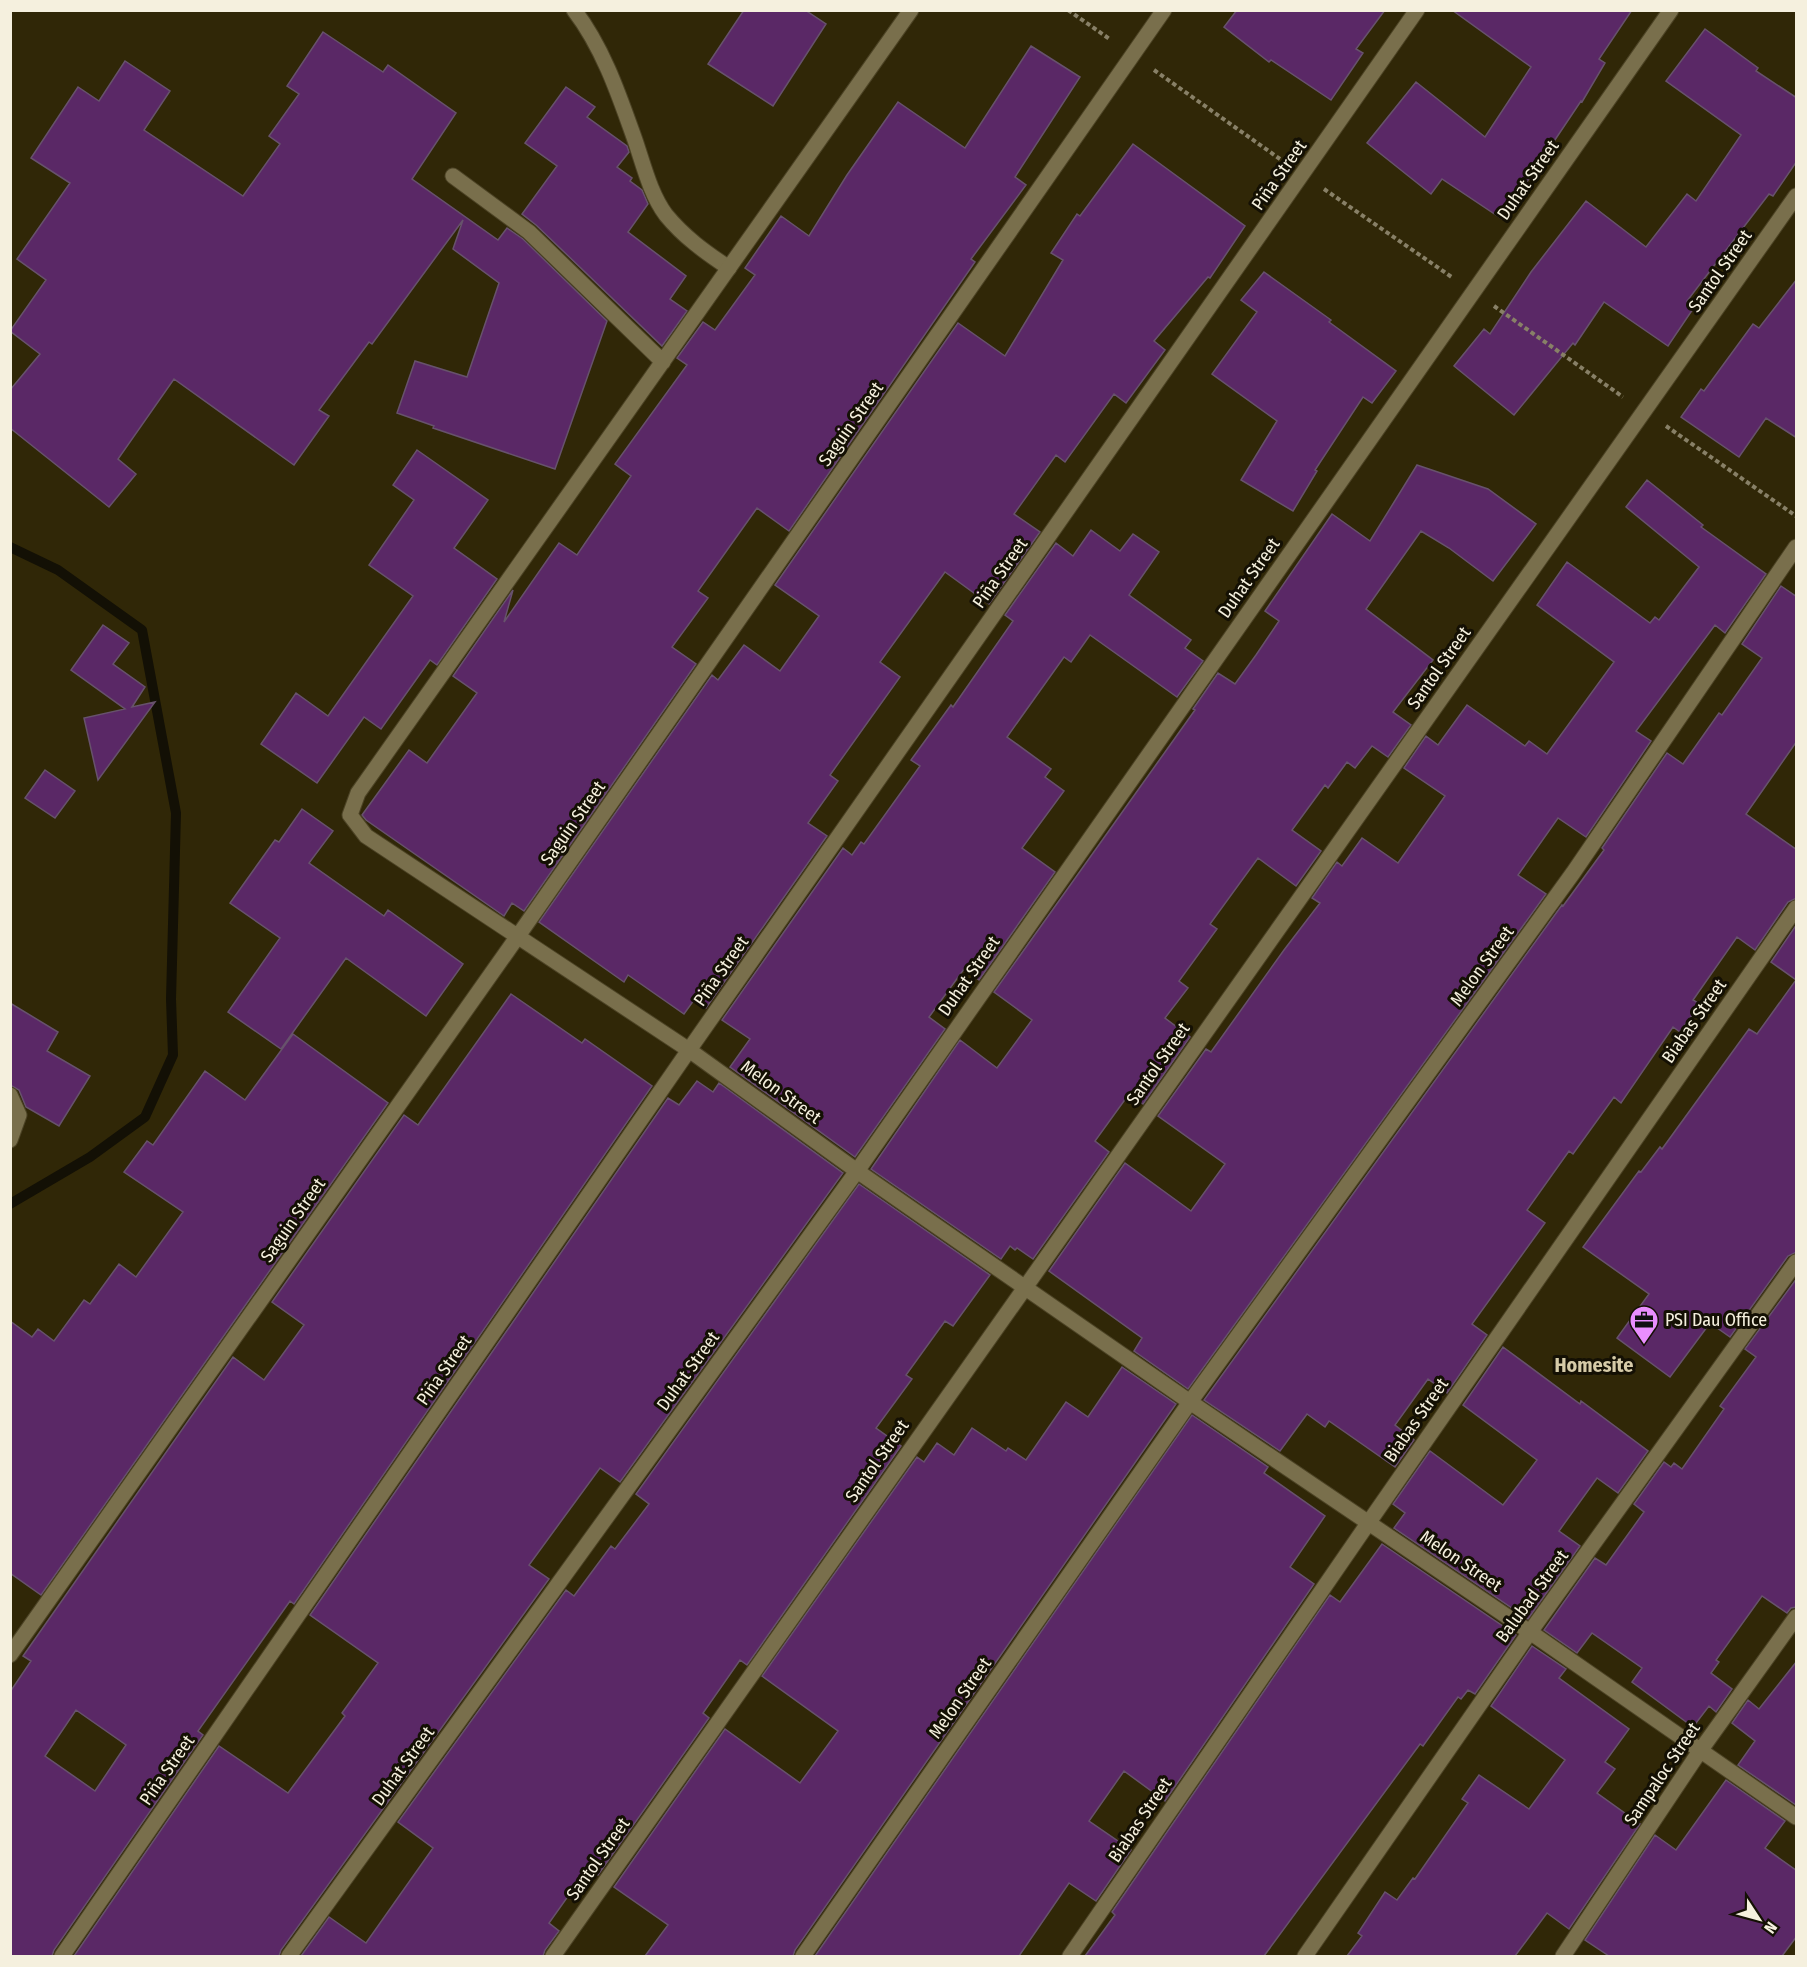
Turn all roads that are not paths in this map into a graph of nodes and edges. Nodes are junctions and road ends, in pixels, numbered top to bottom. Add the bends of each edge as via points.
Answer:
1 (574, 10) edge
2 (911, 10) edge
3 (1164, 10) edge
4 (1418, 10) edge
5 (1671, 10) edge
6 (453, 176) dead end
7 (1797, 196) edge
8 (729, 268) junction
9 (663, 362) junction
10 (1797, 547) edge
11 (1797, 908) edge
12 (518, 936) junction
13 (689, 1050) junction
14 (10, 1095) edge
15 (10, 1140) edge
16 (856, 1171) junction
17 (1797, 1262) edge
18 (1025, 1286) junction
19 (1190, 1402) junction
20 (1369, 1522) junction
21 (1797, 1617) edge
22 (1530, 1632) junction
23 (10, 1655) edge
24 (1701, 1750) junction
25 (1797, 1817) edge
26 (62, 1956) edge
27 (289, 1956) edge
28 (553, 1956) edge
29 (803, 1956) edge
30 (1070, 1956) edge
31 (1305, 1956) edge
32 (1563, 1956) edge

1 - 8 street via 603,57 649,182 665,213 692,243
2 - 8 street
3 - 12 street, Saguin Street
4 - 13 street, Piña Street
5 - 16 street, Duhat Street
6 - 9 street via 529,232
7 - 18 street, Santol Street
8 - 9 street
9 - 12 street, Melon Street via 358,794 350,814 366,836
10 - 19 street, Melon Street via 1573,873
11 - 20 street, Biabas Street
12 - 13 street, Melon Street
12 - 23 street, Saguin Street
13 - 16 street, Melon Street
13 - 26 street, Piña Street
14 - 15 street via 19,1115
16 - 18 street, Melon Street
16 - 27 street, Duhat Street
17 - 22 street, Balubad Street
18 - 19 street, Melon Street
18 - 28 street, Santol Street
19 - 20 street, Melon Street
19 - 29 street, Melon Street
20 - 22 street, Melon Street
20 - 30 street, Biabas Street
21 - 24 street, Sampaloc Street
22 - 24 street, Melon Street
22 - 31 street, Balubad Street
24 - 25 street, Melon Street
24 - 32 street, Sampaloc Street

